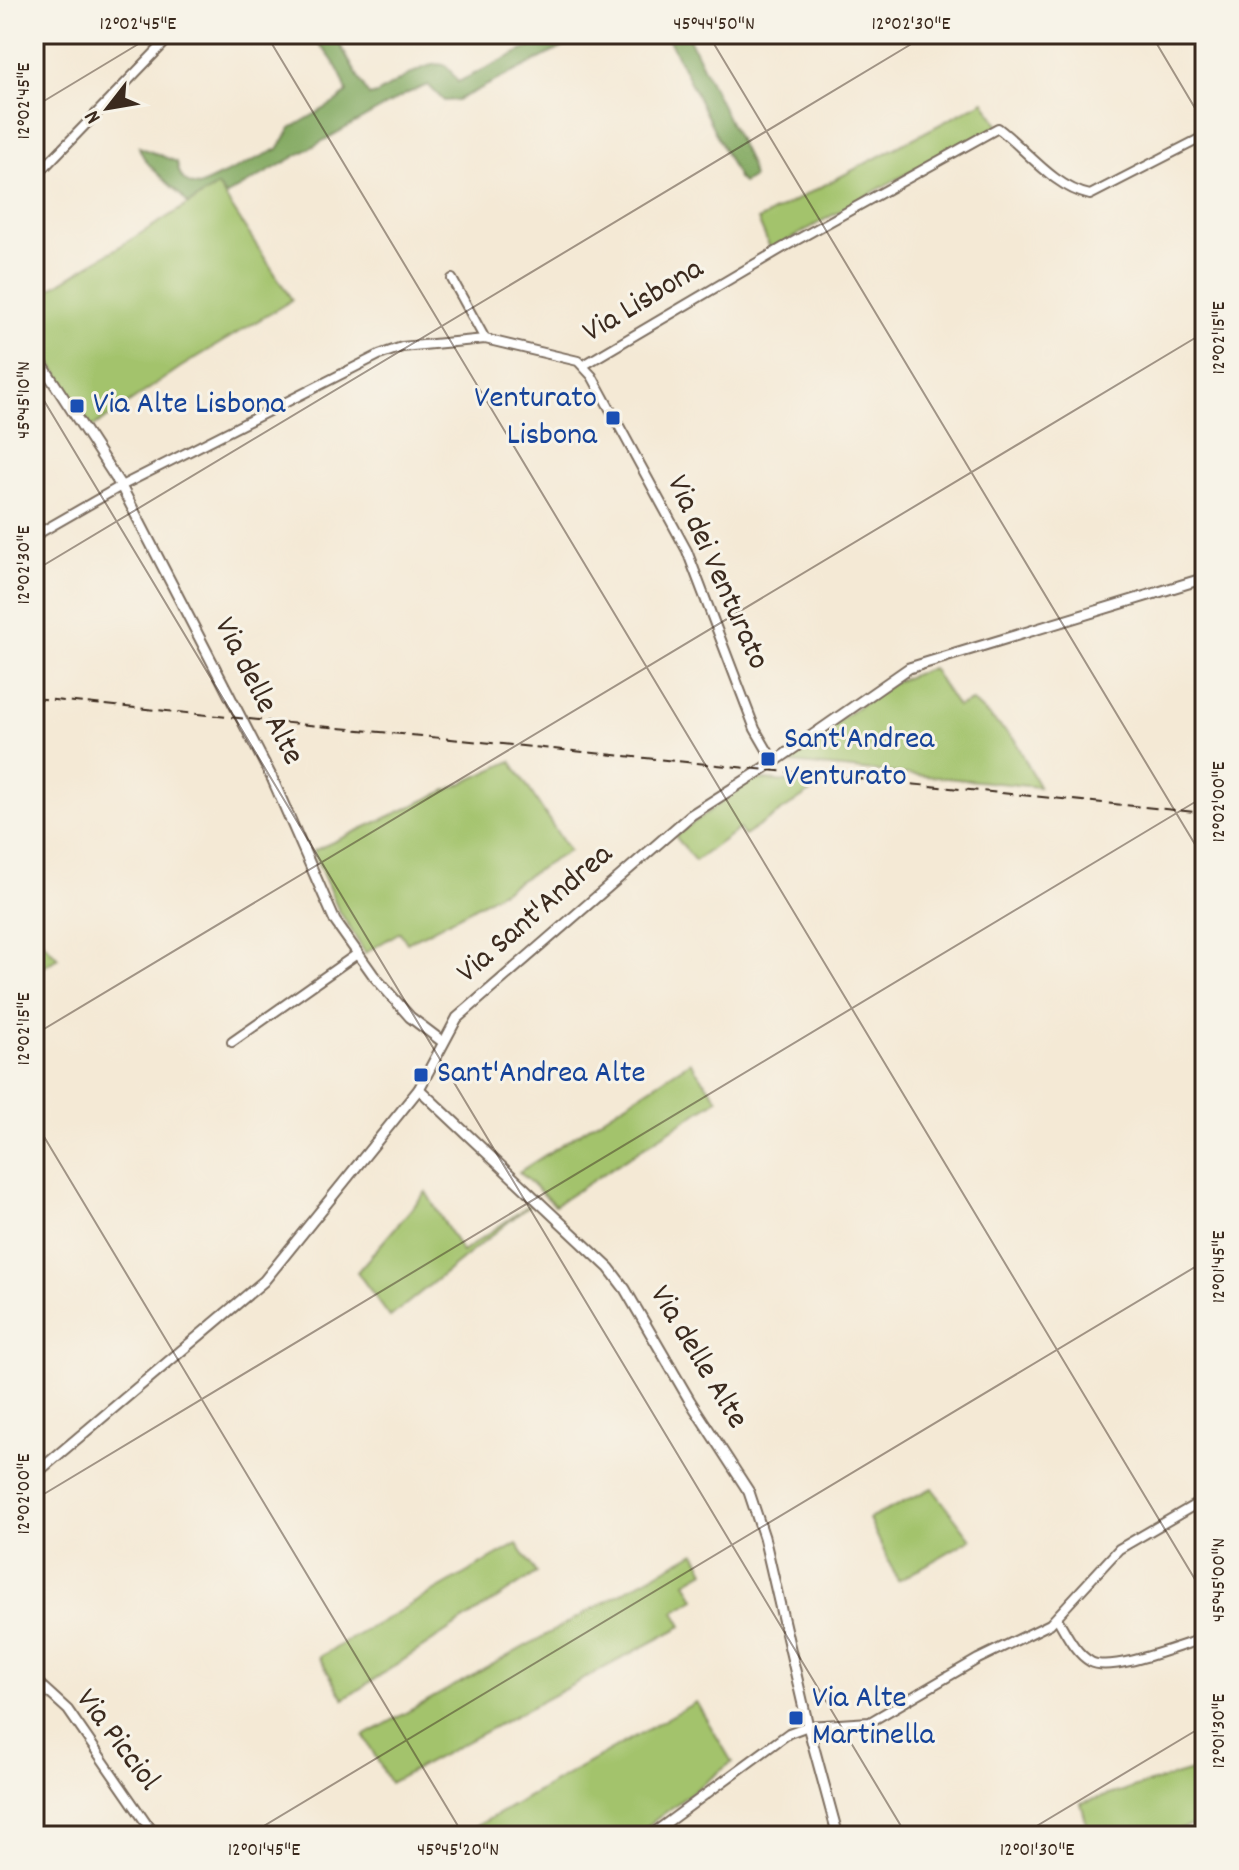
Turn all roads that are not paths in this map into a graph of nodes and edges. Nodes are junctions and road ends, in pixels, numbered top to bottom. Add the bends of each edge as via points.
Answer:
1 (173, 34) edge
2 (1205, 136) edge
3 (34, 178) edge
4 (452, 279) dead end
5 (485, 339) junction
6 (34, 352) edge
7 (584, 365) junction
8 (121, 486) junction
9 (34, 536) edge
10 (1205, 578) edge
11 (774, 762) junction
12 (357, 954) junction
13 (232, 1042) dead end
14 (443, 1042) junction
15 (419, 1089) junction
16 (34, 1475) edge
17 (1205, 1499) edge
18 (1057, 1618) junction
19 (1205, 1638) edge
20 (34, 1679) edge
21 (808, 1726) junction
22 (155, 1836) edge
23 (649, 1836) edge
24 (838, 1836) edge

1 - 3 street
2 - 7 street, Via Lisbona via 1090,195 1042,168 998,128
4 - 5 street
5 - 7 street, Via Lisbona
5 - 8 street, Via Lisbona via 402,347 379,355
6 - 8 street, Via delle Alte
7 - 11 street, Via dei Venturato via 687,551 755,729
8 - 9 street, Via Lisbona
8 - 12 street, Via delle Alte via 243,718 335,921
10 - 11 street, Via Sant'Andrea via 909,668
11 - 14 street, Via Sant'Andrea via 691,815 457,1018
12 - 13 street
12 - 14 street, Via delle Alte via 410,1017
14 - 15 street, Via Sant'Andrea
15 - 16 street, Via Sant'Andrea via 264,1281
15 - 21 street, Via delle Alte via 609,1268 749,1492
17 - 18 street via 1119,1549
18 - 19 street via 1077,1651 1092,1663 1117,1664
18 - 21 street via 870,1722
20 - 22 street, Via Picciol via 68,1710
21 - 23 street via 782,1737
21 - 24 street, Via delle Alte

